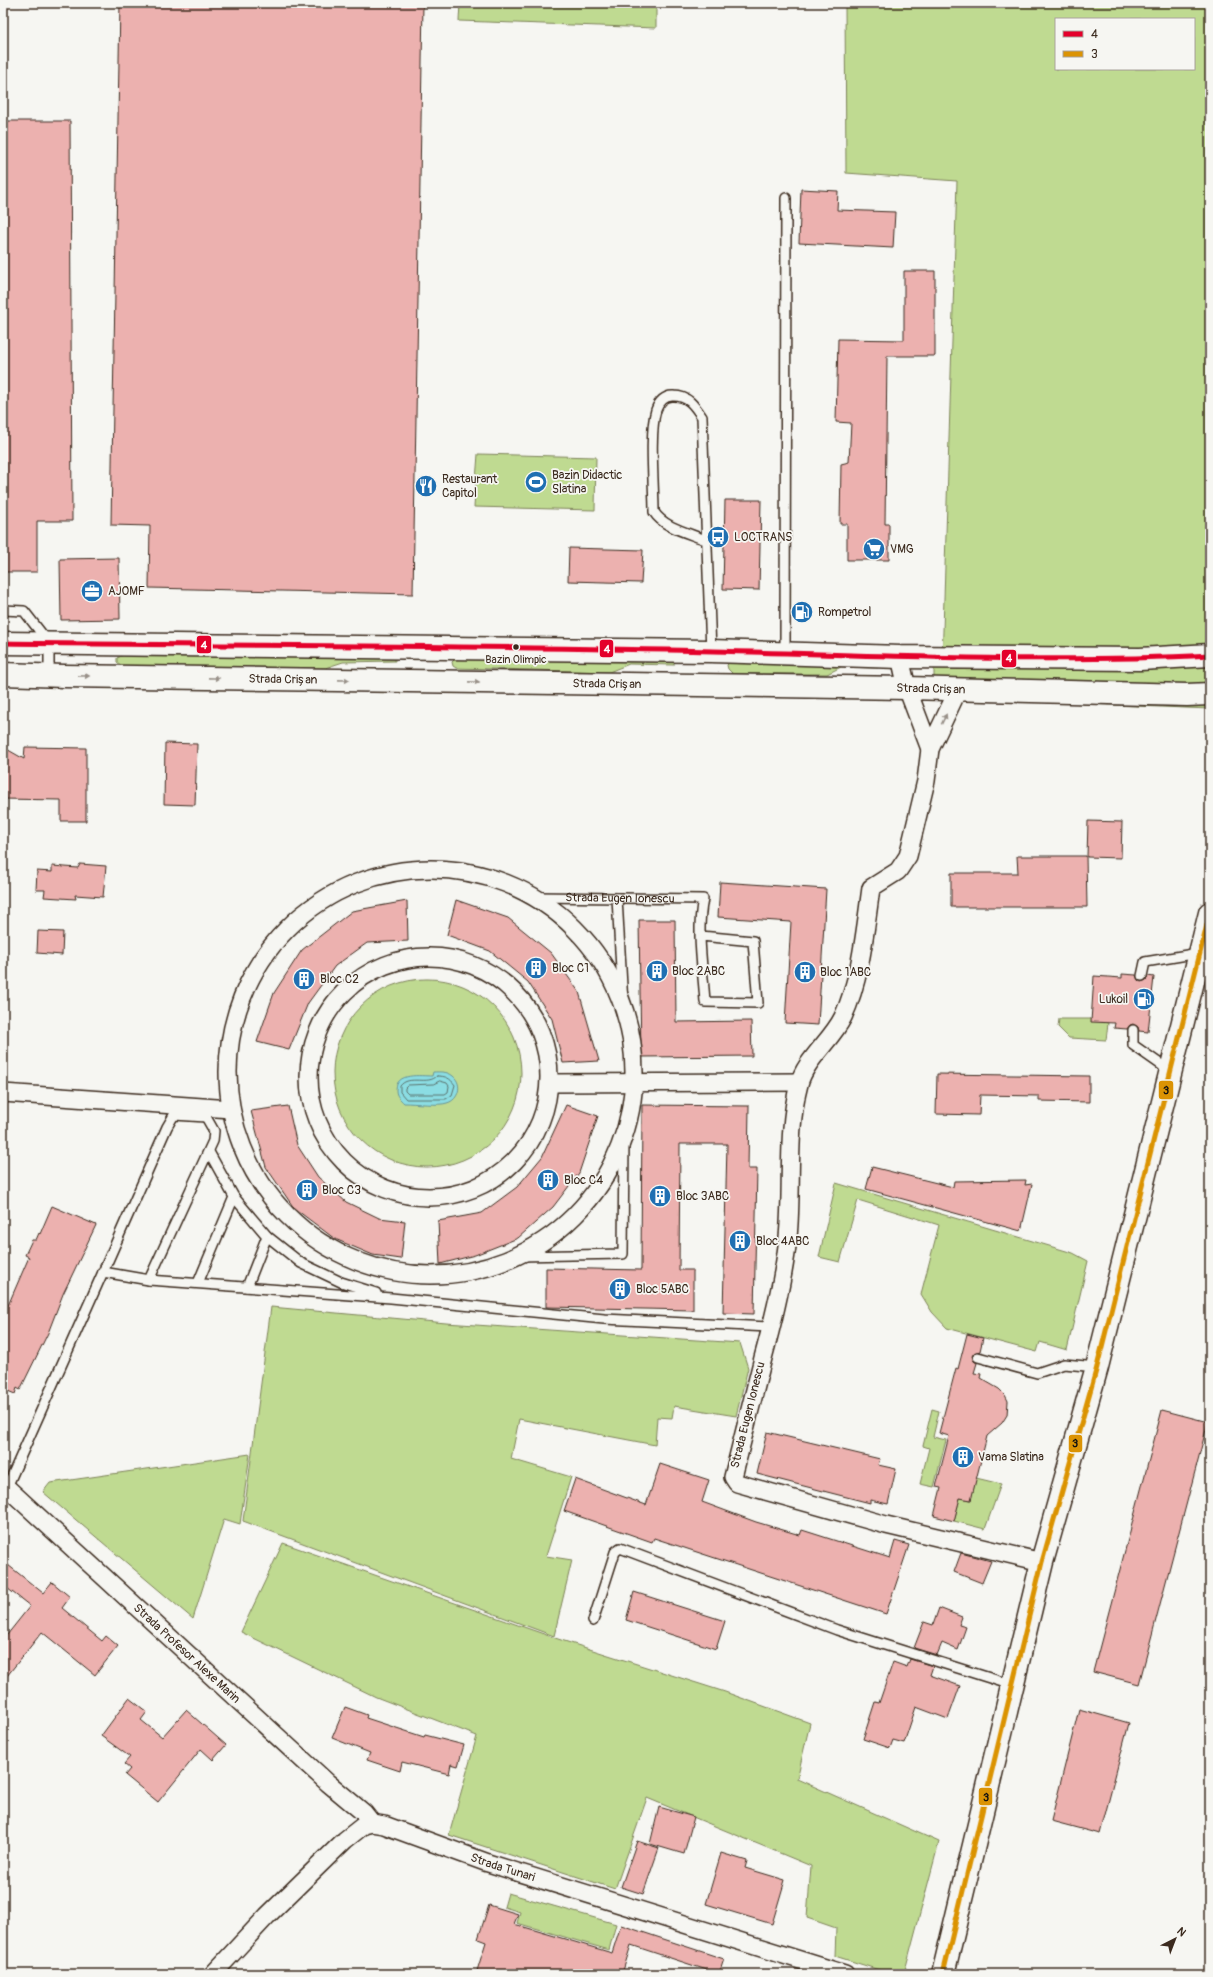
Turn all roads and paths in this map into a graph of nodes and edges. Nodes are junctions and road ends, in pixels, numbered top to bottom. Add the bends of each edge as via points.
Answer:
1 (786, 198) dead end
2 (706, 540) junction
3 (3, 610) edge
4 (3, 643) edge
5 (49, 643) junction
6 (711, 651) junction
7 (785, 653) junction
8 (1210, 655) edge
9 (900, 657) junction
10 (3, 674) edge
11 (49, 675) junction
12 (907, 688) junction
13 (958, 690) junction
14 (1210, 694) edge
15 (930, 749) junction
16 (536, 897) junction
17 (617, 898) junction
18 (1210, 913) edge
19 (702, 936) junction
20 (1201, 953) junction
21 (1142, 976) dead end
22 (623, 1004) junction
23 (1133, 1030) dead end
24 (1171, 1072) junction
25 (799, 1082) junction
26 (550, 1083) junction
27 (635, 1083) junction
28 (3, 1093) edge
29 (231, 1109) junction
30 (208, 1112) junction
31 (624, 1141) junction
32 (209, 1152) junction
33 (234, 1197) junction
34 (267, 1236) junction
35 (520, 1256) junction
36 (103, 1272) junction
37 (149, 1280) junction
38 (198, 1283) junction
39 (247, 1287) junction
40 (391, 1298) junction
41 (771, 1328) junction
42 (978, 1357) dead end
43 (1097, 1367) junction
44 (5, 1485) edge
45 (1042, 1562) junction
46 (594, 1621) dead end
47 (1012, 1685) junction
48 (372, 1823) junction
49 (213, 1974) edge
50 (845, 1974) edge
51 (943, 1974) edge

1 - 7 lane
2 - 2 lane via 702,417 693,403 680,396 669,395 661,401 656,410 653,425 654,512 659,520
2 - 6 lane
3 - 5 lane via 24,611
4 - 5 main road
5 - 6 main road
5 - 11 lane
6 - 7 main road
7 - 9 main road
8 - 9 main road via 1140,659
9 - 12 street, Strada Eugen Ionescu
10 - 11 main road, Strada Crișan
11 -> 12 main road, Strada Crișan
12 - 13 main road, Strada Crișan
12 - 15 street, Strada Eugen Ionescu
13 - 14 main road, Strada Crișan
15 -> 13 street, Strada Eugen Ionescu
15 - 25 street, Strada Eugen Ionescu via 926,781 908,856 898,871 871,888 862,948 842,1017
16 - 17 lane, Strada Eugen Ionescu
16 - 22 street, Strada Eugen Ionescu via 589,943
16 - 29 street, Strada Eugen Ionescu via 495,879 451,869 416,869 363,880 320,901 283,932 254,970 236,1014 228,1062
17 - 19 lane, Strada Eugen Ionescu via 704,899 701,909
17 - 22 lane
18 - 20 main road
19 - 19 lane via 753,941 758,1003 705,1002
20 - 21 lane via 1145,962
20 - 24 main road
22 - 27 street, Strada Eugen Ionescu via 633,1043
23 - 24 lane via 1133,1045
24 - 43 main road
25 - 27 street
25 - 41 street, Strada Eugen Ionescu via 794,1108 790,1164 788,1237 780,1293
26 - 26 street via 548,1052 537,1022 520,996 496,976 468,962 437,956 401,959 368,972 340,995 320,1025 309,1059 309,1095 320,1128 339,1158 372,1183 398,1194 432,1198 468,1192 500,1176 526,1150 540,1125
26 - 27 street
27 - 31 street, Strada Eugen Ionescu
28 - 30 street
29 - 30 street
29 - 35 street, Strada Eugen Ionescu via 249,1164 283,1212 328,1248 381,1270 439,1276 480,1271
30 - 32 lane via 214,1130
30 - 36 lane via 174,1115
31 - 35 street, Strada Eugen Ionescu via 600,1188 565,1227
31 - 35 lane via 623,1254
32 - 33 lane
32 - 37 lane
33 - 34 lane
33 - 38 lane
34 - 39 lane
34 - 40 lane via 302,1263 341,1282
36 - 37 lane
36 - 44 lane
37 - 38 lane
38 - 39 lane
39 - 40 lane
40 - 41 lane via 604,1319
41 - 45 street, Strada Eugen Ionescu via 733,1477 737,1484 886,1525
42 - 43 lane via 1037,1373 1064,1364
43 - 45 main road
44 - 48 street, Strada Profesor Alexe Marin
45 - 47 main road
46 - 47 lane via 615,1552 620,1548 837,1630
47 - 51 main road
48 - 49 street via 364,1825 345,1840 267,1916
48 - 50 street, Strada Tunari

